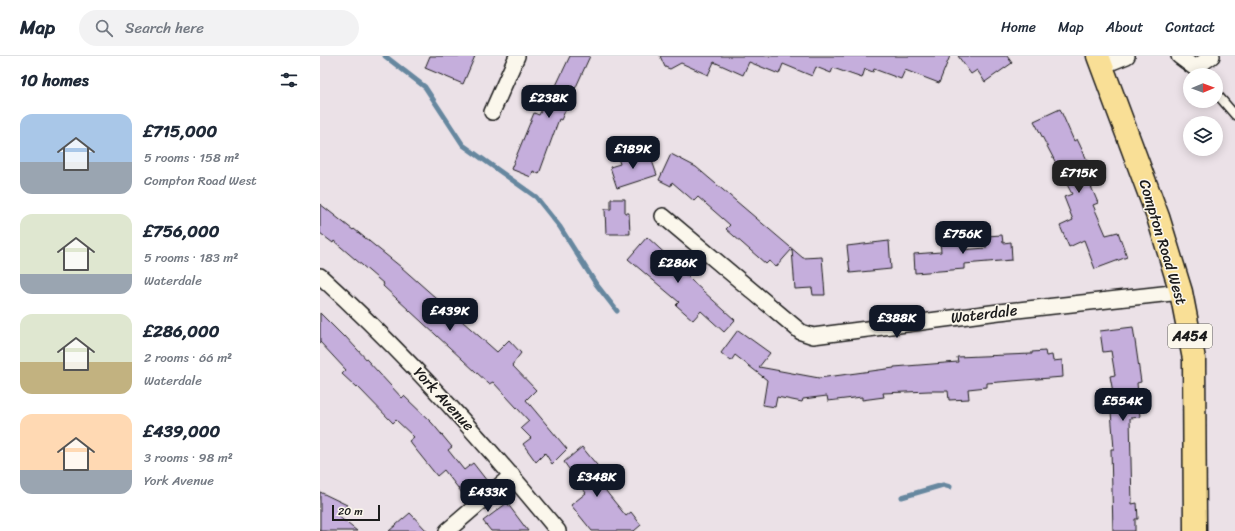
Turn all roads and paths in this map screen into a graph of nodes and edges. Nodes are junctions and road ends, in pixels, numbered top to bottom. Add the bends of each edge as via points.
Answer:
1 (517, 56) edge
2 (1127, 56) edge
3 (1180, 56) edge
4 (1212, 56) edge
5 (1100, 61) edge
6 (1194, 68) edge
7 (1202, 68) edge
8 (1223, 101) edge
9 (492, 112) dead end
10 (1235, 115) edge
11 (663, 216) dead end
12 (320, 276) edge
13 (1182, 292) junction
14 (512, 475) junction
15 (447, 531) edge
16 (558, 531) edge
17 (1195, 531) edge

1 - 9 street
2 - 5 street
3 - 6 street
4 - 7 street
5 - 13 highway, Compton Road West / A454 via 1158,217
8 - 10 lane
11 - 13 street, Waterdale via 801,332 814,336
12 - 14 street, York Avenue via 419,372
13 - 17 highway, Compton Road West / A454 via 1194,359
14 - 15 street
14 - 16 street, York Avenue

